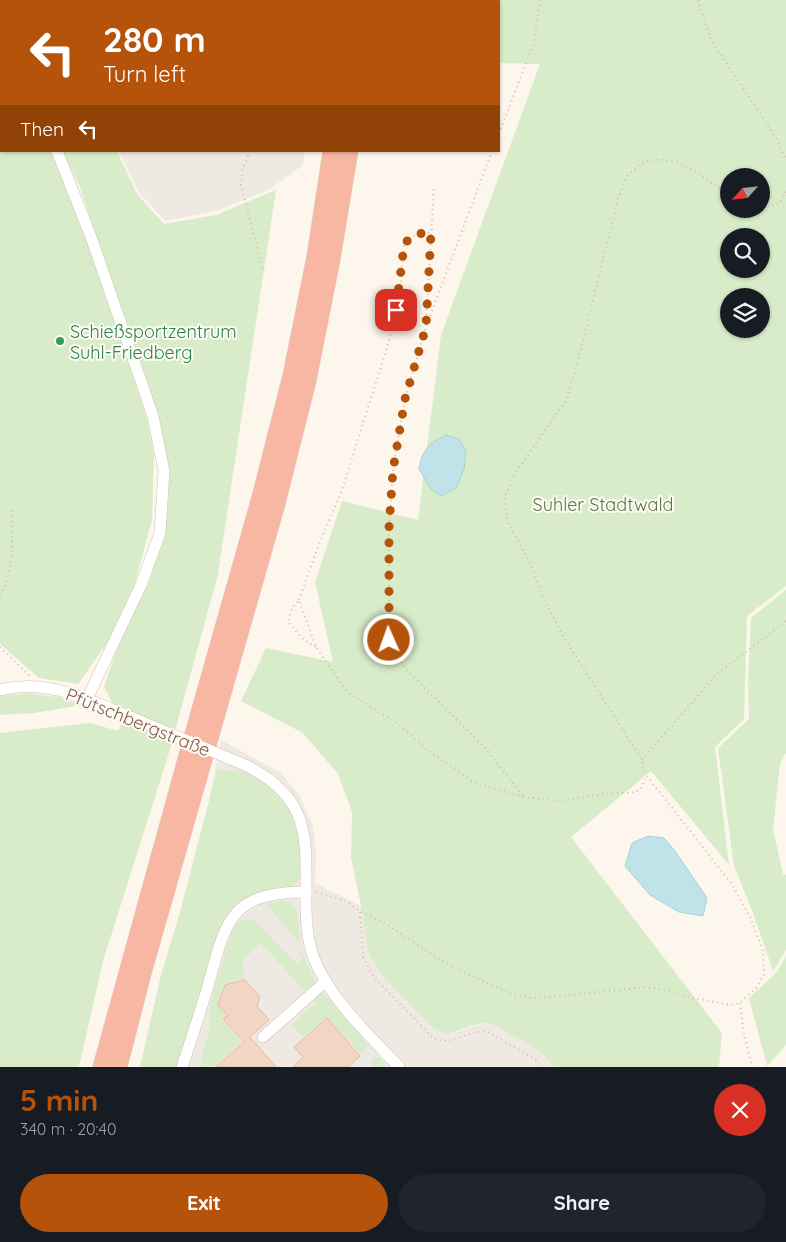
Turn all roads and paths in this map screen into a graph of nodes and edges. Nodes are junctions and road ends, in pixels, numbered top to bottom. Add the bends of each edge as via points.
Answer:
1 (540, 0) edge
2 (698, 0) edge
3 (500, 131) edge
4 (58, 152) edge
5 (250, 152) edge
6 (332, 152) edge
7 (349, 152) edge
8 (492, 152) edge
9 (786, 160) edge
10 (434, 187) dead end
11 (720, 189) edge
12 (786, 192) edge
13 (770, 207) edge
14 (431, 233) junction
15 (263, 270) dead end
16 (426, 327) junction
17 (11, 509) dead end
18 (0, 595) edge
19 (299, 600) junction
20 (786, 621) edge
21 (0, 647) edge
22 (316, 648) junction
23 (39, 687) junction
24 (0, 690) edge
25 (87, 699) junction
26 (642, 760) junction
27 (647, 776) junction
28 (524, 797) junction
29 (306, 892) junction
30 (360, 910) junction
31 (326, 982) junction
32 (740, 1003) junction
33 (263, 1037) dead end
34 (102, 1067) edge
35 (118, 1067) edge
36 (182, 1067) edge
37 (399, 1067) edge
38 (541, 1067) edge
39 (752, 1067) edge

1 - 3 path via 534,42
2 - 9 path via 711,40 780,144
4 - 25 street via 153,416 164,472 160,534 141,584
5 - 15 path via 240,185
6 - 34 highway via 316,256 292,375 261,498
7 - 35 highway via 307,380 276,504
8 - 16 path
10 - 14 path
11 - 26 path via 676,162 656,159 639,165 627,176 618,199 567,398 514,475 505,497 507,521 531,565 547,605
12 - 13 path via 780,203
14 - 16 path
14 - 19 path via 415,234 404,246 400,290 389,341 341,493
16 - 28 path via 405,399 393,470 389,527 389,640 403,666 485,748
17 - 18 path via 10,572
19 - 22 path
19 - 22 path via 292,608 288,622
20 - 26 path via 716,675
21 - 23 path
22 - 28 path via 347,692 396,724 428,751 473,782
23 - 24 street, Pfütschbergstraße
23 - 25 street, Pfütschbergstraße
25 - 29 street, Pfütschbergstraße, bridge via 245,765 282,790 291,801 303,828
26 - 27 path
27 - 28 path via 640,790 630,793 560,801
27 - 32 path via 731,882 750,917 763,950 764,975
29 - 30 path via 320,892
29 - 31 street, Pfütschbergstraße via 309,940 318,969
29 - 36 street via 264,896 238,910 228,922
30 - 32 path via 449,964 510,993 538,998 644,987 731,1005
30 - 38 path via 363,956 373,976 434,1039 448,1041 486,1031 535,1059
31 - 33 street
31 - 37 street, Pfütschbergstraße
32 - 39 path

